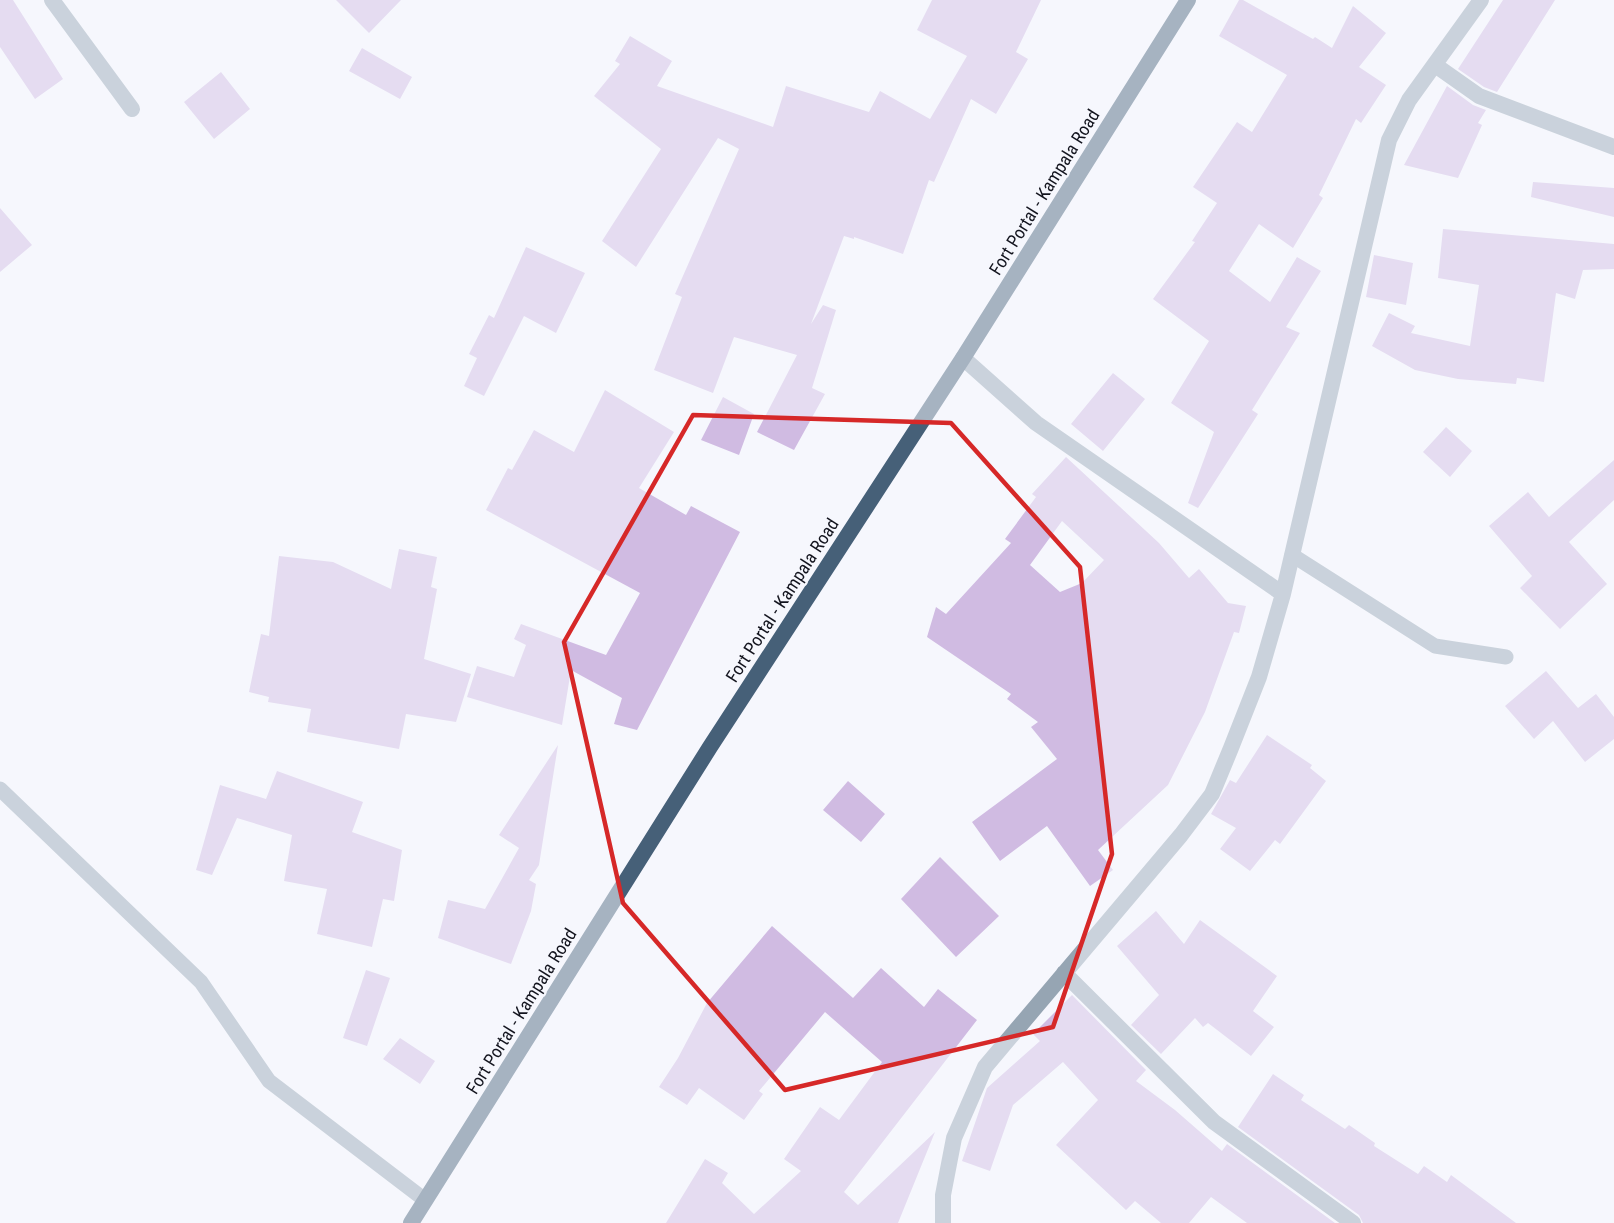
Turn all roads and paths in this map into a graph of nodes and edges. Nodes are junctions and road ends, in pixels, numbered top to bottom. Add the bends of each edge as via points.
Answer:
1 (51, 0) edge
2 (1188, 0) edge
3 (1481, 0) edge
4 (1435, 65) junction
5 (132, 109) dead end
6 (1614, 147) edge
7 (963, 358) junction
8 (1292, 555) junction
9 (1283, 594) junction
10 (1506, 657) dead end
11 (0, 789) edge
12 (1064, 974) junction
13 (425, 1200) junction
14 (411, 1223) edge
15 (943, 1223) edge
16 (1353, 1223) edge

1 - 5 street
2 - 7 main road, Fort Portal - Kampala Road
3 - 4 street
4 - 6 street via 1479,96
4 - 8 street via 1409,100 1389,141
7 - 9 street via 1036,423
7 - 13 main road, Fort Portal - Kampala Road via 710,747
8 - 9 street
8 - 10 lane via 1435,646
9 - 12 street via 1259,677 1212,794
11 - 13 lane via 201,982 269,1080
12 - 15 street via 985,1067 954,1138 943,1195
12 - 16 street via 1214,1122
13 - 14 main road, Fort Portal - Kampala Road

